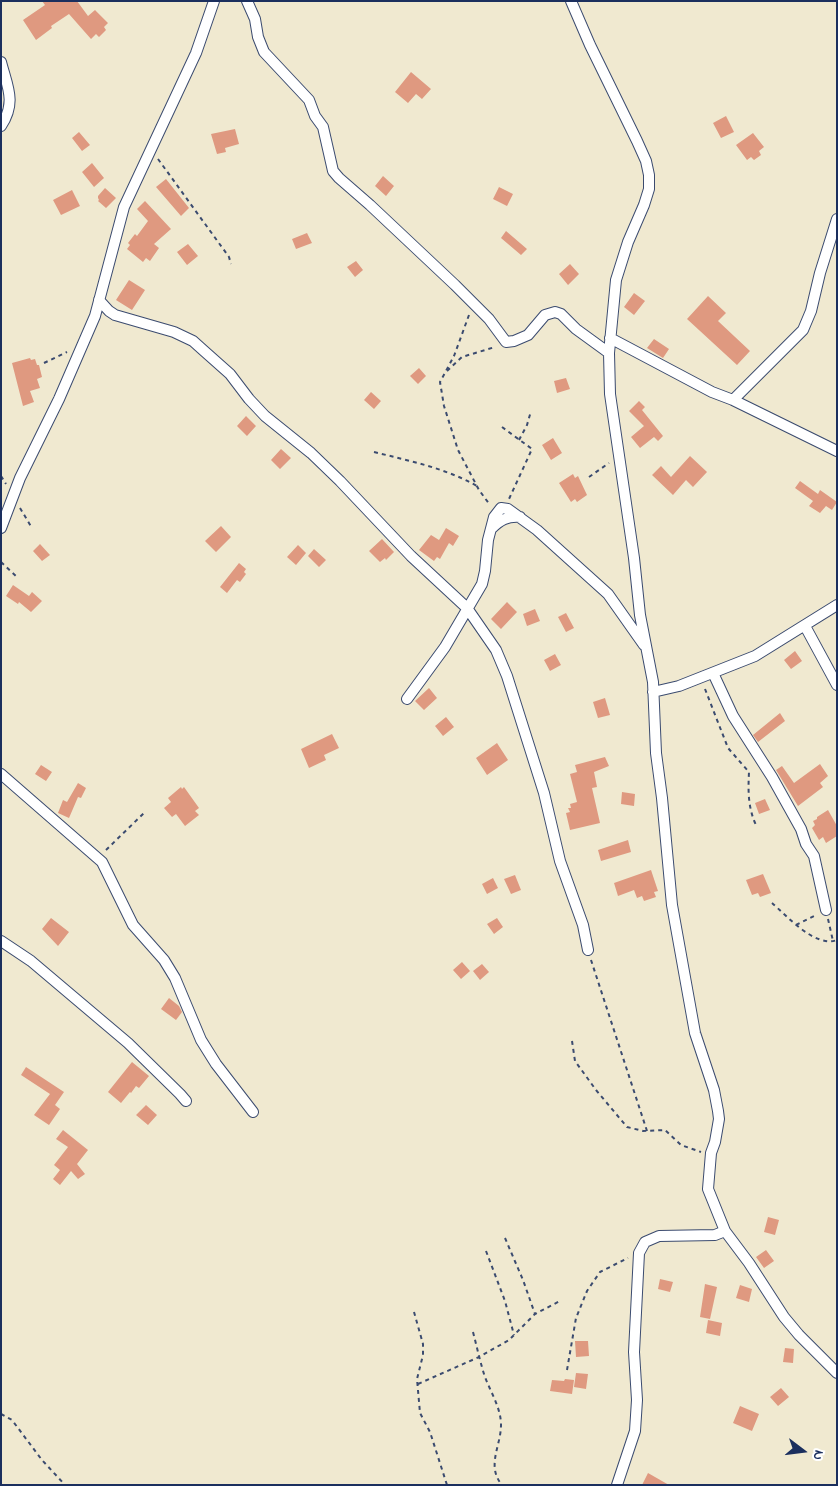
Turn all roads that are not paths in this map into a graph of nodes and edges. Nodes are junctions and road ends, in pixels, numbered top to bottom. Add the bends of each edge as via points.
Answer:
1 (214, 1) edge
2 (247, 1) edge
3 (571, 1) edge
4 (1, 62) edge
5 (1, 126) edge
6 (836, 225) edge
7 (99, 300) junction
8 (610, 338) junction
9 (609, 353) junction
10 (733, 400) junction
11 (837, 451) edge
12 (520, 517) junction
13 (1, 528) edge
14 (491, 529) junction
15 (837, 605) edge
16 (467, 608) junction
17 (805, 626) junction
18 (644, 646) junction
19 (713, 673) junction
20 (837, 685) edge
21 (653, 692) junction
22 (407, 699) dead end
23 (1, 774) edge
24 (826, 910) road end
25 (1, 941) edge
26 (588, 950) road end
27 (186, 1101) dead end
28 (253, 1112) dead end
29 (725, 1231) junction
30 (837, 1373) edge
31 (617, 1485) edge

1 - 7 street via 196,53 124,207
2 - 9 street via 264,52 309,100 323,128 333,171 473,303 506,342 528,335 544,315 554,312 561,314
3 - 8 street via 646,160 649,175 649,189 616,280
4 - 5 street via 10,96 8,113
6 - 10 street via 803,330
7 - 13 street via 83,344 28,461
7 - 16 street via 115,315 174,332 203,350 230,374 265,416 311,453
8 - 9 street
8 - 10 street
9 - 18 street via 610,394
10 - 11 street
12 - 14 street via 510,516
12 - 14 street via 501,510
12 - 18 street via 608,594
14 - 16 street via 486,571
15 - 17 street
16 - 22 street via 445,647
16 - 26 street via 496,650 506,676 544,793 560,861 583,925
17 - 19 street via 755,656
17 - 20 street
18 - 21 street
19 - 21 street
19 - 24 street via 733,716 772,776 814,856
21 - 29 street via 672,904 695,1033 714,1090 719,1118 711,1153 708,1189
23 - 28 street via 102,862 133,925 175,978 201,1040
25 - 27 street via 31,961 128,1043
29 - 30 street via 784,1317
29 - 31 street via 715,1235 659,1236 645,1242 639,1253 634,1352 635,1431

